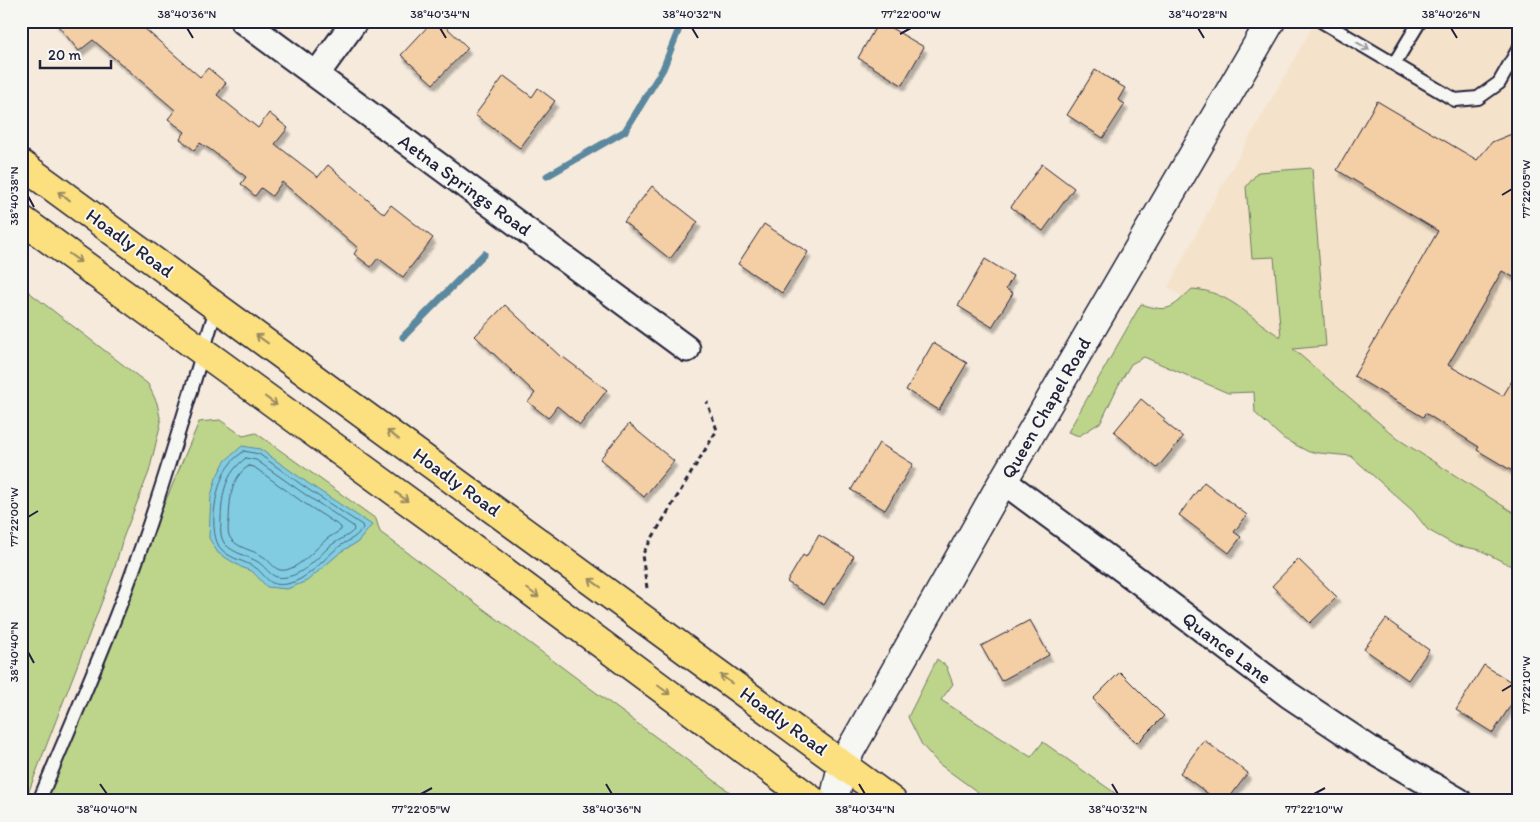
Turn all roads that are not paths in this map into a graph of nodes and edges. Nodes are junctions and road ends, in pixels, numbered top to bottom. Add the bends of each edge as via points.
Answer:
1 (243, 21) edge
2 (355, 21) edge
3 (1270, 21) edge
4 (1321, 21) edge
5 (1420, 21) edge
6 (1519, 48) edge
7 (1394, 64) junction
8 (316, 75) junction
9 (21, 164) edge
10 (21, 219) edge
11 (217, 306) junction
12 (687, 349) dead end
13 (203, 352) junction
14 (1003, 482) junction
15 (842, 764) junction
16 (39, 801) edge
17 (813, 801) edge
18 (834, 801) edge
19 (892, 801) edge
20 (1459, 801) edge

1 - 8 street, Aetna Springs Road
2 - 8 street
3 - 14 street, Queen Chapel Road
4 -> 7 lane
5 - 7 lane
6 - 7 lane via 1499,84 1478,98 1455,100
8 - 12 street, Aetna Springs Road
11 -> 9 main road, Hoadly Road
10 -> 13 main road
11 - 13 lane
15 -> 11 main road, Hoadly Road
13 - 16 lane via 129,583
13 -> 17 main road
14 - 15 street, Queen Chapel Road
14 - 20 street, Quance Lane via 1290,695 1370,749
15 - 18 street, Queen Chapel Road
15 - 19 main road, Hoadly Road

